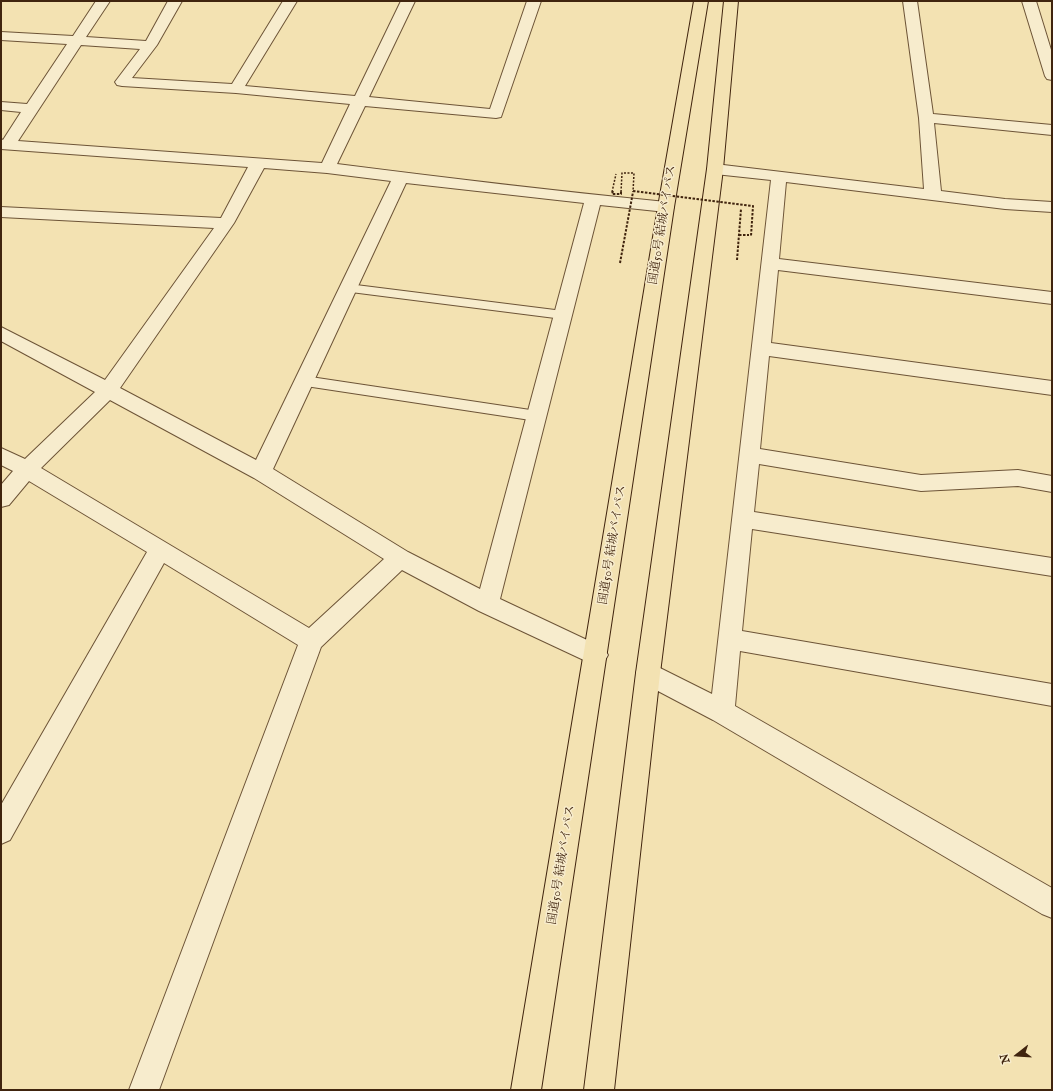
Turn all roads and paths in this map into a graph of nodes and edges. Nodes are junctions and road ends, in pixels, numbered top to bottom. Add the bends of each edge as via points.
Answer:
1 (103, 1) edge
2 (175, 1) edge
3 (290, 1) edge
4 (408, 1) edge
5 (534, 1) edge
6 (701, 1) edge
7 (731, 1) edge
8 (910, 1) edge
9 (1029, 1) edge
10 (1, 36) edge
11 (76, 41) junction
12 (150, 45) junction
13 (1052, 76) edge
14 (236, 89) junction
15 (359, 102) junction
16 (1, 106) edge
17 (32, 109) junction
18 (926, 118) junction
19 (1052, 130) edge
20 (4, 145) edge
21 (259, 162) junction
22 (327, 168) junction
23 (715, 169) junction
24 (616, 174) dead end
25 (400, 176) junction
26 (779, 177) junction
27 (633, 192) junction
28 (933, 195) junction
29 (594, 198) junction
30 (666, 207) junction
31 (1052, 207) edge
32 (741, 209) dead end
33 (1, 212) edge
34 (226, 223) junction
35 (739, 235) junction
36 (737, 260) dead end
37 (620, 263) dead end
38 (770, 263) junction
39 (348, 288) junction
40 (1052, 298) edge
41 (563, 316) junction
42 (1, 333) edge
43 (761, 348) junction
44 (304, 381) junction
45 (1052, 388) edge
46 (108, 391) junction
47 (536, 416) junction
48 (749, 455) junction
49 (1, 456) edge
50 (27, 469) junction
51 (261, 472) junction
52 (1052, 484) edge
53 (1, 499) edge
54 (742, 519) junction
55 (160, 549) junction
56 (400, 558) junction
57 (1052, 567) edge
58 (487, 604) junction
59 (729, 639) junction
60 (311, 641) junction
61 (596, 655) junction
62 (648, 673) junction
63 (1052, 695) edge
64 (722, 712) junction
65 (1, 831) edge
66 (1052, 904) edge
67 (144, 1090) edge
68 (526, 1090) edge
69 (599, 1090) edge

1 - 11 street
2 - 12 street
3 - 14 street
4 - 15 street
5 - 15 street via 496,114
6 - 30 highway, 国道50号 結城バイパス
7 - 23 highway
8 - 18 street
9 - 13 street
10 - 11 street
11 - 12 street
11 - 17 street
12 - 14 street via 122,82
14 - 15 street
15 - 22 street
16 - 17 street
17 - 20 street
18 - 19 street
18 - 28 street
20 - 21 street
21 - 22 street
21 - 34 street
22 - 25 street
23 - 26 street
23 - 62 highway
24 - 27 path, bridge via 612,194 621,194 622,173 634,173
25 - 29 street via 494,189
25 - 39 street
26 - 28 street
26 - 38 street
27 - 35 path, bridge via 753,206 751,236
27 - 37 path, bridge
28 - 31 street
29 - 30 street
29 - 41 street
30 - 61 highway, 国道50号 結城バイパス
32 - 35 path
33 - 34 street
34 - 46 street
35 - 36 path
38 - 40 street
38 - 43 street
39 - 41 lane
39 - 44 street
41 - 47 street
42 - 46 street
43 - 45 street
43 - 48 street
44 - 47 lane
44 - 51 street
46 - 50 street
46 - 51 street
47 - 58 street
48 - 52 street via 921,482 1018,478
48 - 54 street
49 - 50 street
50 - 53 street
50 - 55 street
51 - 56 street
54 - 57 street
54 - 59 street
55 - 60 street
55 - 65 street
56 - 58 street
56 - 60 street
58 - 61 street
59 - 63 street
59 - 64 street
60 - 67 street
61 - 68 highway, 国道50号 結城バイパス
62 - 64 street
62 - 69 highway
64 - 66 street

